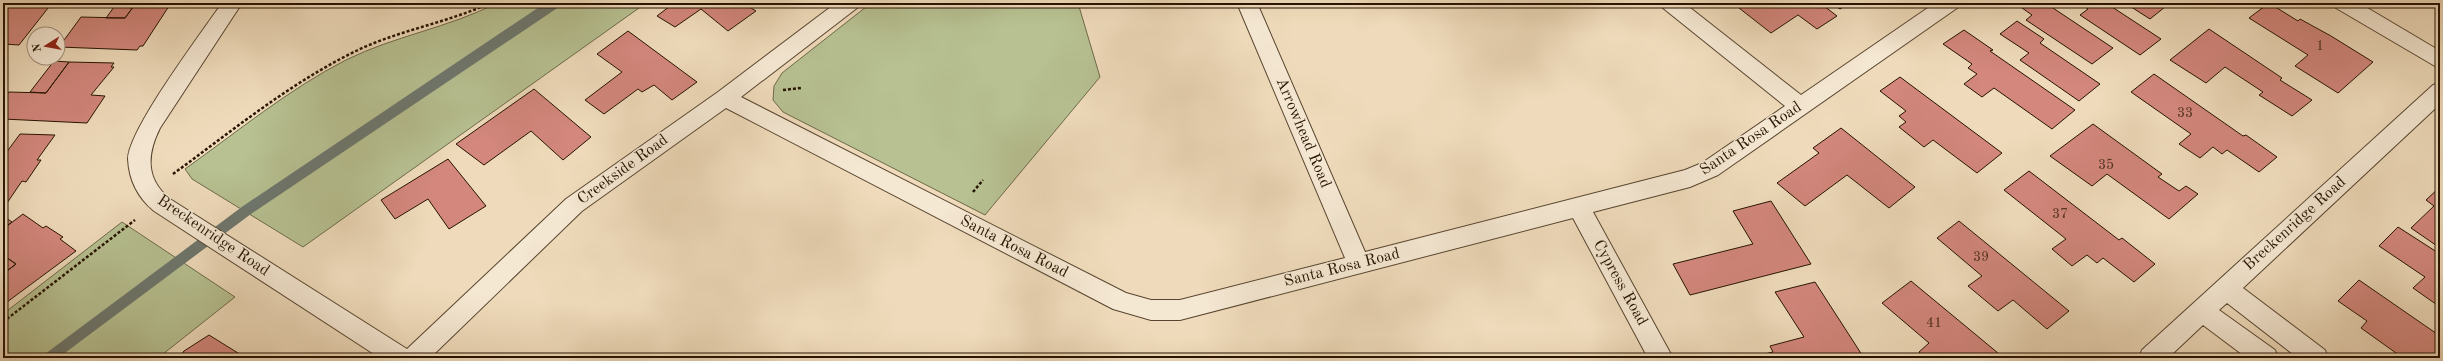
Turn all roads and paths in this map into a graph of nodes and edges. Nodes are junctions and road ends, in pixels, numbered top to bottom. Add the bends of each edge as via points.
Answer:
1 (232, 3) edge
2 (490, 3) edge
3 (850, 3) edge
4 (1247, 3) edge
5 (1670, 3) edge
6 (1950, 3) edge
7 (2343, 3) edge
8 (2440, 61) edge
9 (2440, 91) edge
10 (725, 98) junction
11 (1800, 106) junction
12 (152, 197) junction
13 (1579, 208) junction
14 (1359, 264) junction
15 (2225, 288) junction
16 (2202, 311) junction
17 (3, 322) edge
18 (400, 358) edge
19 (414, 358) edge
20 (1661, 358) edge
21 (2151, 358) edge
22 (2266, 358) edge
23 (2316, 358) edge

1 - 12 street, Breckenridge Road via 147,131 139,158 143,182
2 - 12 path via 430,26 381,40 311,76 172,174
3 - 10 street, Creekside Road
4 - 14 street, Arrowhead Road
5 - 11 street
6 - 11 street, Santa Rosa Road
7 - 8 street
9 - 15 street, Breckenridge Road
10 - 14 street, Santa Rosa Road via 1098,291 1138,307 1151,310 1180,310
10 - 19 street, Creekside Road via 574,205
11 - 13 street, Santa Rosa Road via 1710,169 1690,178
12 - 17 path via 133,222
12 - 18 street, Breckenridge Road
13 - 14 street, Santa Rosa Road
13 - 20 street, Cypress Road
15 - 16 street, Breckenridge Road
15 - 23 street
16 - 21 street, Breckenridge Road
16 - 22 street

